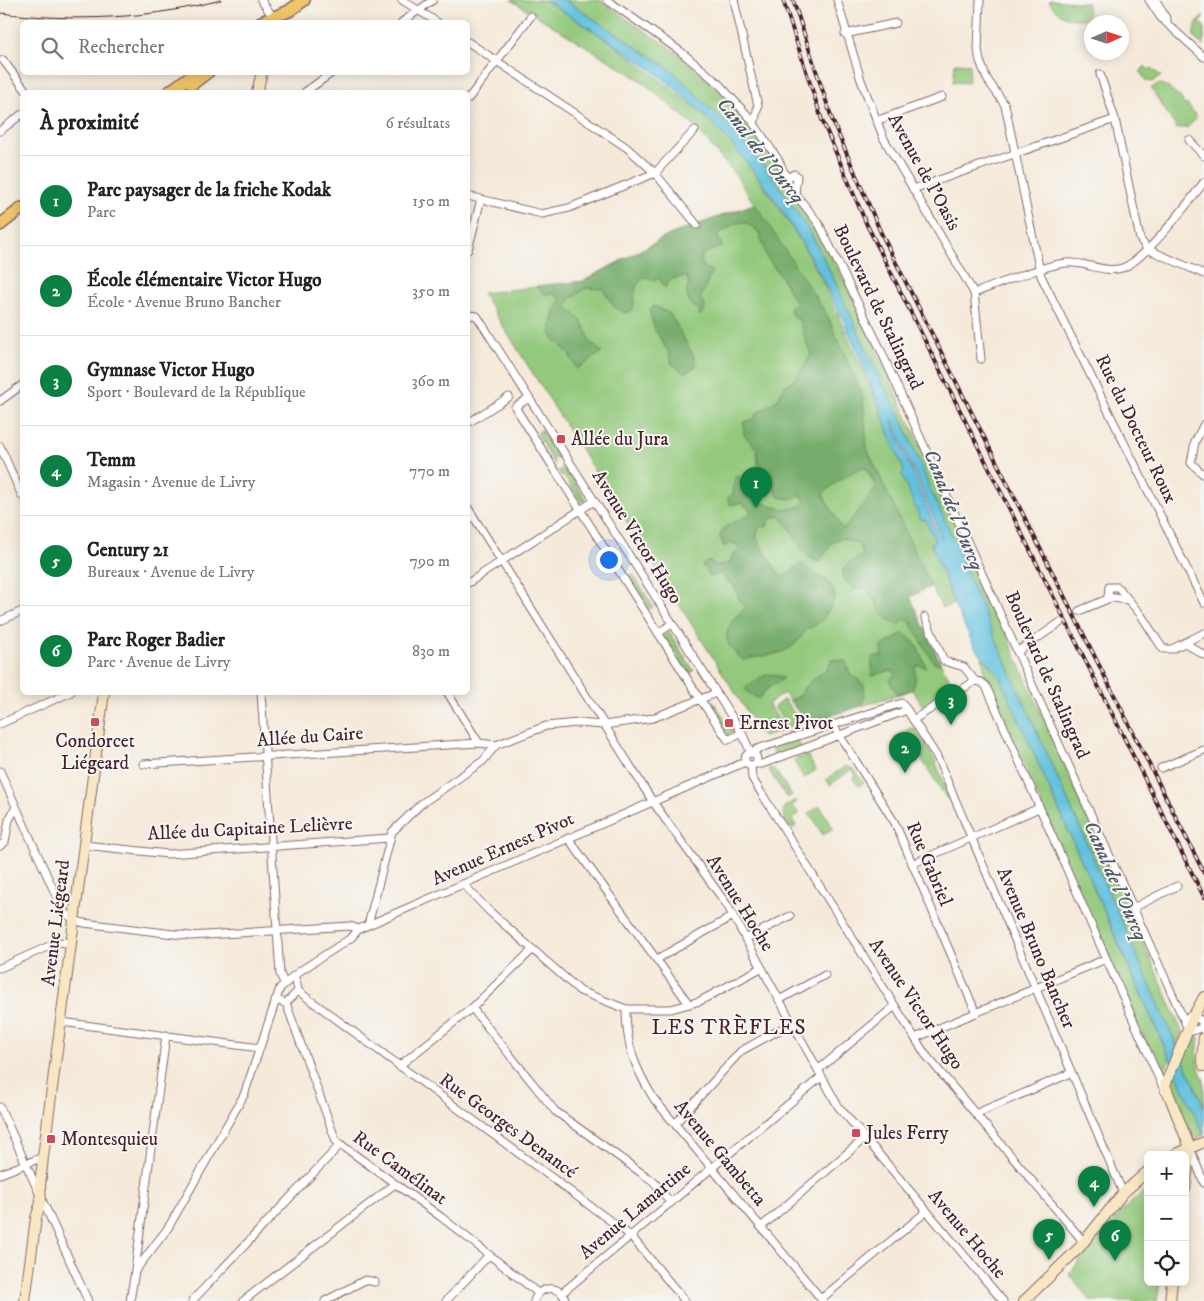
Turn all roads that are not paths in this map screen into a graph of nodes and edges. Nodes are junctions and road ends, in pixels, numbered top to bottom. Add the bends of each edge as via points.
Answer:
1 (261, 0) edge
2 (294, 0) edge
3 (304, 0) edge
4 (402, 0) edge
5 (433, 0) edge
6 (606, 0) edge
7 (734, 0) edge
8 (837, 0) edge
9 (980, 0) edge
10 (1149, 0) edge
11 (1156, 0) edge
12 (418, 11) junction
13 (531, 16) dead end
14 (271, 20) edge
15 (273, 20) edge
16 (274, 20) edge
17 (405, 20) edge
18 (434, 20) edge
19 (896, 22) dead end
20 (1170, 25) junction
21 (845, 34) junction
22 (470, 43) edge
23 (1204, 58) edge
24 (3, 60) dead end
25 (497, 60) junction
26 (1100, 74) dead end
27 (192, 75) edge
28 (204, 75) edge
29 (261, 75) edge
30 (329, 75) edge
31 (26, 90) edge
32 (172, 90) edge
33 (184, 90) edge
34 (258, 90) edge
35 (308, 90) edge
36 (470, 96) edge
37 (942, 97) dead end
38 (20, 116) edge
39 (1115, 119) junction
40 (876, 121) junction
41 (754, 124) junction
42 (695, 130) dead end
43 (0, 131) edge
44 (1189, 140) dead end
45 (1015, 153) junction
46 (1204, 156) edge
47 (656, 173) junction
48 (1204, 182) edge
49 (913, 189) junction
50 (470, 197) edge
51 (481, 200) junction
52 (20, 201) edge
53 (20, 210) edge
54 (0, 216) edge
55 (0, 225) edge
56 (697, 225) dead end
57 (470, 242) edge
58 (1147, 249) junction
59 (1040, 270) junction
60 (1204, 274) edge
61 (974, 292) junction
62 (470, 314) edge
63 (981, 359) dead end
64 (20, 386) edge
65 (509, 397) dead end
66 (529, 398) junction
67 (0, 401) edge
68 (470, 422) edge
69 (1204, 424) edge
70 (0, 446) edge
71 (1204, 475) edge
72 (20, 491) edge
73 (594, 501) junction
74 (582, 510) junction
75 (470, 511) edge
76 (502, 561) junction
77 (470, 582) edge
78 (1110, 598) junction
79 (1126, 600) junction
80 (1204, 603) edge
81 (20, 611) edge
82 (1079, 611) dead end
83 (925, 617) dead end
84 (0, 621) edge
85 (1061, 622) dead end
86 (672, 624) junction
87 (658, 633) junction
88 (1204, 633) edge
89 (1185, 643) junction
90 (1016, 652) junction
91 (1204, 655) edge
92 (975, 681) junction
93 (716, 693) junction
94 (64, 695) edge
95 (104, 695) edge
96 (262, 695) edge
97 (449, 695) edge
98 (700, 699) junction
99 (907, 710) junction
100 (913, 720) junction
101 (0, 724) edge
102 (604, 725) junction
103 (833, 725) junction
104 (742, 733) junction
105 (839, 735) junction
106 (479, 743) junction
107 (496, 746) junction
108 (1204, 750) edge
109 (752, 753) junction
110 (266, 756) junction
111 (143, 764) dead end
112 (751, 764) junction
113 (1161, 768) dead end
114 (0, 772) edge
115 (653, 802) junction
116 (16, 807) junction
117 (1039, 808) junction
118 (389, 838) junction
119 (568, 838) junction
120 (971, 838) junction
121 (84, 845) junction
122 (271, 845) junction
123 (0, 846) edge
124 (912, 864) junction
125 (463, 884) junction
126 (1177, 886) dead end
127 (1133, 908) junction
128 (733, 916) junction
129 (790, 916) dead end
130 (74, 920) junction
131 (368, 925) junction
132 (277, 929) junction
133 (359, 929) junction
134 (745, 939) junction
135 (71, 943) junction
136 (532, 950) junction
137 (657, 959) junction
138 (1106, 959) junction
139 (0, 968) edge
140 (762, 968) junction
141 (825, 975) dead end
142 (293, 976) junction
143 (284, 983) junction
144 (1036, 989) junction
145 (298, 991) junction
146 (1204, 997) edge
147 (275, 1000) junction
148 (779, 1000) junction
149 (286, 1003) junction
150 (689, 1004) junction
151 (895, 1006) junction
152 (472, 1008) junction
153 (626, 1009) junction
154 (976, 1012) junction
155 (1181, 1013) junction
156 (1193, 1017) junction
157 (61, 1022) junction
158 (792, 1023) junction
159 (1188, 1029) junction
160 (1204, 1029) edge
161 (166, 1035) junction
162 (1204, 1037) edge
163 (915, 1038) junction
164 (260, 1048) junction
165 (399, 1066) junction
166 (1204, 1066) edge
167 (818, 1070) junction
168 (1071, 1074) junction
169 (821, 1077) junction
170 (1166, 1093) junction
171 (0, 1107) edge
172 (975, 1114) junction
173 (675, 1124) junction
174 (864, 1138) junction
175 (1202, 1143) edge
176 (340, 1145) junction
177 (1190, 1148) junction
178 (1183, 1151) edge
179 (1189, 1156) edge
180 (43, 1157) junction
181 (26, 1163) junction
182 (711, 1169) junction
183 (0, 1174) edge
184 (1144, 1174) edge
185 (1204, 1183) edge
186 (395, 1184) junction
187 (1123, 1193) junction
188 (41, 1202) junction
189 (671, 1203) junction
190 (926, 1212) junction
191 (761, 1227) junction
192 (631, 1236) junction
193 (1083, 1241) junction
194 (488, 1256) junction
195 (135, 1271) junction
196 (375, 1282) dead end
197 (1172, 1286) edge
198 (538, 1293) junction
199 (562, 1293) junction
200 (822, 1300) edge
201 (1027, 1300) edge
202 (25, 1301) edge
203 (88, 1301) edge
204 (130, 1301) edge
205 (192, 1301) edge
206 (243, 1301) edge
207 (325, 1301) edge
208 (446, 1301) edge
209 (534, 1301) edge
210 (566, 1301) edge
211 (685, 1301) edge
212 (1003, 1301) edge
213 (1170, 1301) edge

1 - 14 street
2 - 15 main road
3 - 16 main road
4 - 12 street
5 - 12 street
6 - 41 street, Boulevard de Stalingrad via 680,51 718,83
7 - 41 street via 758,106
8 - 21 street, Avenue de l'Oasis
9 - 45 street, Rue du Docteur Roux via 980,62 987,79 1004,103
10 - 20 street via 1159,16
11 - 20 street
12 - 17 street
12 - 18 street
13 - 25 street
19 - 21 street
20 - 23 street
21 - 40 street, Avenue de l'Oasis
22 - 25 street
24 - 31 street
25 - 36 street
25 - 47 street via 606,133
26 - 39 street
27 - 32 main road
28 - 33 main road
29 - 34 street
30 - 35 street
37 - 40 street
38 - 43 street
39 - 45 street
39 - 58 street via 1140,239
40 - 49 street, Avenue de l'Oasis
41 - 90 street, Boulevard de Stalingrad via 796,194 819,224 878,344
42 - 47 street
44 - 46 street
45 - 49 street
45 - 59 street, Rue du Docteur Roux
47 - 51 street via 569,208 542,214
47 - 56 street
48 - 58 street
49 - 61 street, Avenue de l'Oasis
50 - 51 street
51 - 57 street
52 - 54 main road
53 - 55 main road
58 - 59 street via 1123,268 1104,269 1069,263
58 - 60 street
59 - 61 street
59 - 80 street, Rue du Docteur Roux
61 - 63 street, Avenue de l'Oasis
62 - 66 street, Avenue Victor Hugo via 477,316
64 - 67 street
65 - 68 street
66 - 73 street, Avenue Victor Hugo
66 - 74 street, Avenue Victor Hugo via 515,407
69 - 71 street via 1191,463
70 - 72 street
73 - 74 street
73 - 86 street, Avenue Victor Hugo
74 - 76 street
74 - 87 street, Avenue Victor Hugo
75 - 76 street, Avenue Hoche
76 - 77 street
76 - 102 street, Avenue Hoche
78 - 79 street
78 - 79 street via 1107,591 1115,586
78 - 82 street
79 - 89 street via 1140,615 1160,647 1172,649
81 - 84 street
83 - 92 street via 944,661 964,667
85 - 90 street
86 - 87 street
86 - 93 street, Avenue Victor Hugo
87 - 98 street, Avenue Victor Hugo
88 - 89 street
89 - 91 street
90 - 127 street, Boulevard de Stalingrad
92 - 100 street
92 - 117 street via 986,686
93 - 98 street
93 - 104 street, Avenue Victor Hugo
94 - 101 street
95 - 121 street, Avenue Liégeard
96 - 110 street
97 - 106 street
98 - 102 street via 653,718
98 - 104 street, Avenue Victor Hugo via 728,740
99 - 100 street, Avenue Bruno Bancher
99 - 103 street via 902,703
99 - 105 street, Avenue Ernest Pivot
100 - 120 street, Avenue Bruno Bancher via 937,757
102 - 107 street via 546,726
102 - 115 street, Avenue Hoche
103 - 105 street, Rue Gabriel
103 - 109 street
104 - 109 street, Avenue Victor Hugo
105 - 112 street, Avenue Ernest Pivot via 762,764
105 - 124 street, Rue Gabriel via 895,823
106 - 107 street, Allée du Caire
106 - 110 street, Allée du Caire
107 - 118 street via 483,761 412,811
108 - 113 street
109 - 112 street, Avenue Victor Hugo via 757,758
109 - 112 street via 745,756
110 - 111 street, Allée du Caire
110 - 122 street
112 - 115 street, Avenue Ernest Pivot
112 - 151 street, Avenue Victor Hugo via 752,778
114 - 116 street
115 - 119 street, Avenue Ernest Pivot
115 - 128 street, Avenue Hoche
116 - 123 street via 9,820 5,842
116 - 130 street via 63,911
117 - 120 street
117 - 138 street
118 - 122 street, Allée du Capitaine Lelièvre
118 - 131 street
119 - 125 street, Avenue Ernest Pivot
119 - 137 street
120 - 124 street
120 - 144 street, Avenue Bruno Bancher
121 - 122 street, Allée du Capitaine Lelièvre via 168,854
121 - 130 street, Avenue Liégeard
122 - 132 street
124 - 154 street, Rue Gabriel
125 - 131 street, Avenue Ernest Pivot
125 - 136 street
126 - 127 street
127 - 155 street, Boulevard de Stalingrad
128 - 134 street, Avenue Hoche
128 - 137 street
129 - 134 street
130 - 132 street via 190,936
130 - 135 street, Avenue Liégeard
131 - 133 street, Avenue Ernest Pivot
132 - 133 street via 350,926
132 - 143 street via 280,974
133 - 142 street, Avenue Ernest Pivot via 351,938
134 - 140 street, Avenue Hoche
135 - 139 street via 58,942
135 - 157 street, Avenue Liégeard
136 - 152 street
136 - 153 street via 580,991
137 - 150 street
138 - 144 street
138 - 170 street
140 - 148 street, Avenue Hoche
140 - 150 street
141 - 148 street
142 - 143 street, Avenue Ernest Pivot
142 - 145 street
143 - 147 street
144 - 154 street
144 - 168 street, Avenue Bruno Bancher
145 - 149 street
145 - 165 street, Rue Georges Denancé
146 - 156 street
147 - 149 street
147 - 164 street
148 - 158 street, Avenue Hoche
149 - 176 street, Rue Camélinat via 334,1139
150 - 153 street via 671,1009
151 - 163 street, Avenue Victor Hugo
151 - 167 street
152 - 165 street
152 - 189 street via 555,1111 654,1182
153 - 173 street, Avenue Gambetta via 630,1050 640,1076
154 - 163 street
155 - 156 street
155 - 159 street, Boulevard de Stalingrad
156 - 159 street
156 - 160 street via 1201,1020
157 - 161 street
157 - 180 street, Avenue Liégeard
158 - 167 street, Avenue Hoche
158 - 173 street via 741,1051
159 - 160 street
159 - 170 street via 1165,1085
161 - 164 street
161 - 195 street
162 - 166 street
163 - 172 street, Avenue Victor Hugo
164 - 195 street via 244,1095 168,1228
165 - 192 street, Rue Georges Denancé
167 - 169 street, Avenue Hoche
168 - 172 street
168 - 187 street, Avenue Bruno Bancher
169 - 174 street, Avenue Hoche via 838,1106
169 - 182 street, Avenue Lamartine
170 - 177 street
171 - 181 street
172 - 193 street, Avenue Victor Hugo
173 - 182 street, Avenue Gambetta
174 - 190 street, Avenue Hoche
174 - 191 street
175 - 177 street
176 - 186 street, Rue Camélinat
176 - 205 street
177 - 178 street
177 - 179 street
177 - 185 street
180 - 181 street
180 - 188 street, Avenue Liégeard
181 - 183 street
181 - 188 street
182 - 189 street, Avenue Lamartine
182 - 191 street, Avenue Gambetta
184 - 187 street
186 - 194 street, Rue Camélinat
186 - 206 street
187 - 193 street
188 - 202 street, Avenue Liégeard
188 - 203 street
189 - 192 street, Avenue Lamartine
190 - 200 street
190 - 212 street, Avenue Hoche
191 - 200 street, Avenue Gambetta
192 - 199 street, Avenue Lamartine
192 - 211 street, Rue Georges Denancé
193 - 201 street
194 - 198 street, Rue Camélinat
194 - 208 street
195 - 204 street
196 - 207 street via 366,1280
197 - 213 street
198 - 199 street via 550,1288
198 - 209 street
199 - 210 street

